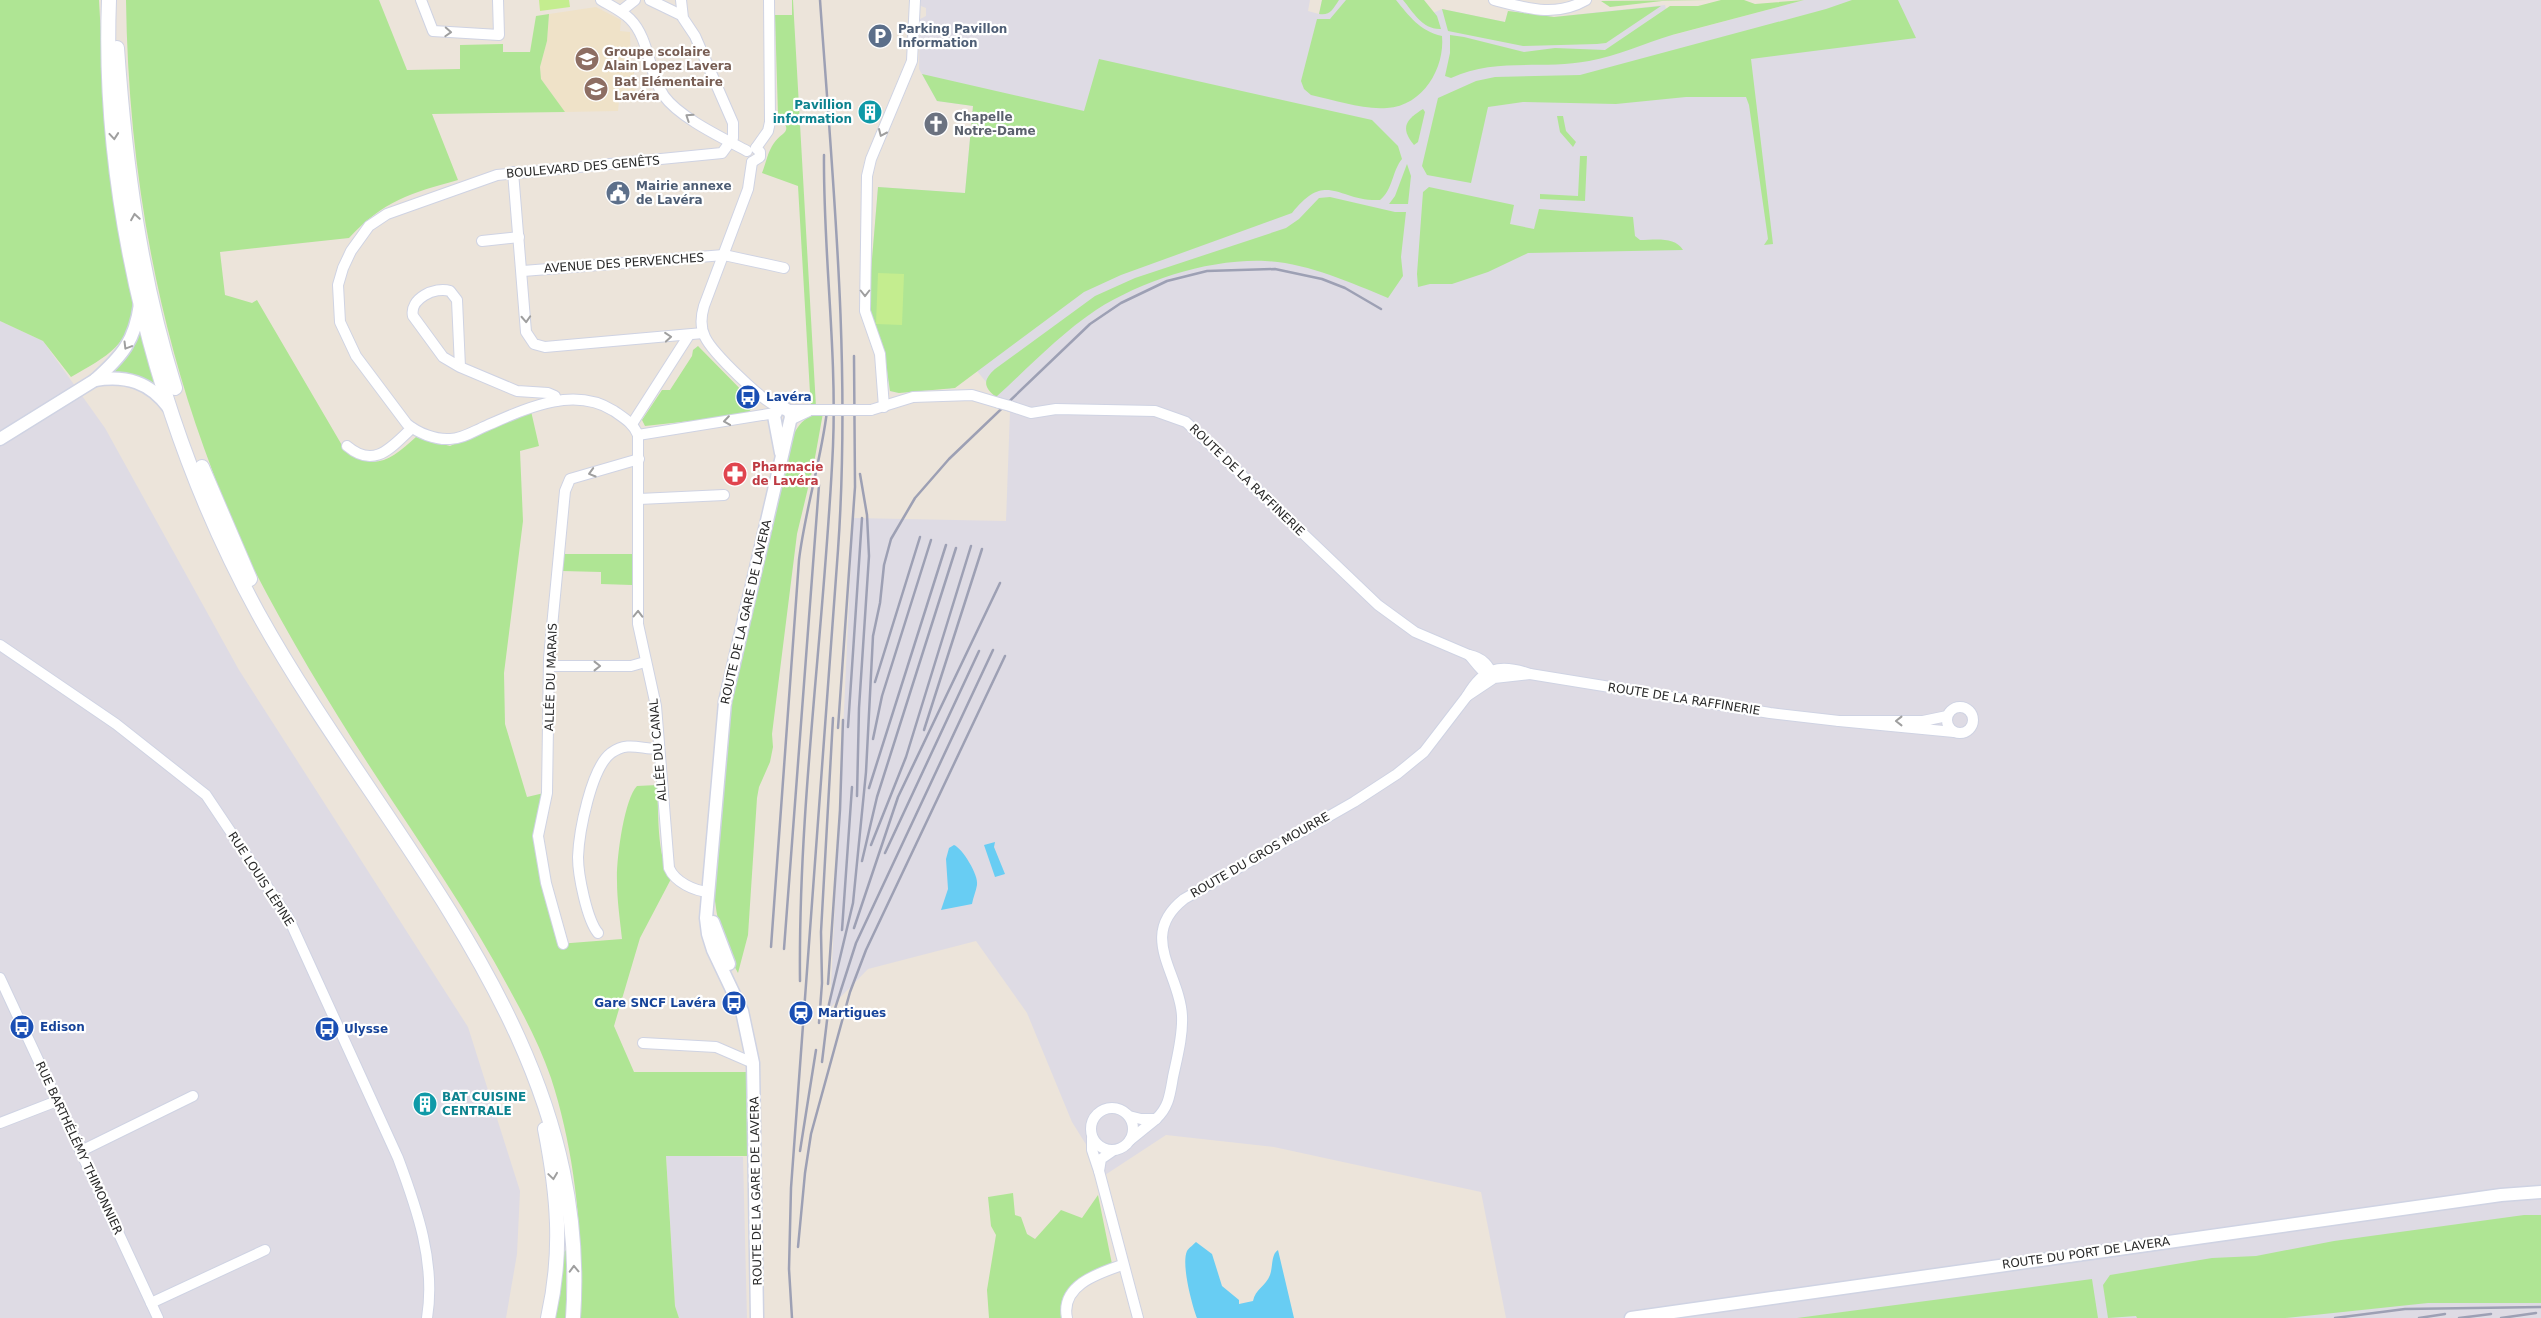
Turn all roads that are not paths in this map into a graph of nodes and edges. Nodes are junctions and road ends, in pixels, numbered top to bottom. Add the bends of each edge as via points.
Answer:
1 (109, 0) edge
2 (114, 0) edge
3 (421, 0) edge
4 (498, 0) edge
5 (601, 0) edge
6 (635, 0) edge
7 (650, 0) edge
8 (681, 0) edge
9 (769, 0) edge
10 (915, 0) edge
11 (1494, 0) edge
12 (1586, 0) edge
13 (621, 11) junction
14 (681, 15) junction
15 (731, 141) junction
16 (751, 149) junction
17 (513, 172) junction
18 (520, 237) junction
19 (482, 241) dead end
20 (724, 255) junction
21 (784, 268) dead end
22 (523, 270) junction
23 (141, 302) junction
24 (703, 333) junction
25 (689, 335) junction
26 (460, 367) junction
27 (95, 380) junction
28 (556, 401) junction
29 (884, 406) junction
30 (173, 413) junction
31 (783, 416) junction
32 (632, 424) junction
33 (412, 428) junction
34 (638, 435) junction
35 (0, 439) edge
36 (347, 446) dead end
37 (638, 459) junction
38 (724, 495) dead end
39 (639, 500) junction
40 (0, 645) edge
41 (645, 662) junction
42 (550, 666) junction
43 (296, 674) junction
44 (1490, 674) junction
45 (1947, 716) junction
46 (1839, 721) junction
47 (1954, 732) junction
48 (658, 749) junction
49 (709, 892) junction
50 (598, 933) dead end
51 (563, 944) dead end
52 (0, 978) edge
53 (643, 1043) dead end
54 (754, 1063) junction
55 (535, 1077) junction
56 (193, 1096) dead end
57 (56, 1101) junction
58 (1129, 1116) junction
59 (1156, 1119) junction
60 (0, 1123) edge
61 (1092, 1137) junction
62 (1130, 1140) junction
63 (1114, 1150) junction
64 (81, 1151) junction
65 (1099, 1171) junction
66 (2541, 1192) edge
67 (266, 1250) dead end
68 (1122, 1265) junction
69 (151, 1303) junction
70 (158, 1318) edge
71 (427, 1318) edge
72 (548, 1318) edge
73 (573, 1318) edge
74 (757, 1318) edge
75 (1067, 1318) edge
76 (1138, 1318) edge
77 (1631, 1318) edge

1 -> 23 main road via 114,138
43 -> 2 main road via 218,508 185,421 159,333 132,194
3 -> 4 street via 433,31 499,35
5 - 13 street
6 - 13 street
7 - 14 street
8 - 14 street
9 - 16 street via 770,122 768,131
10 -> 29 street via 912,61 867,176 865,311 880,354
11 - 12 street via 1550,11 1570,8
15 -> 13 street via 678,109 664,96 637,29
14 - 15 street via 695,36 733,123
15 - 16 street
15 - 17 street, BOULEVARD DES GENÊTS via 718,155
16 - 20 street via 760,152 760,157 752,162 748,189
17 - 18 street
17 - 33 street, BOULEVARD DES GENÊTS via 496,175 387,214 369,226 343,268 338,285 338,312 347,340
18 - 19 street
18 - 22 street
20 - 21 street, AVENUE DES PERVENCHES
20 - 22 street, AVENUE DES PERVENCHES
20 - 24 street via 703,311
22 -> 25 street via 527,336 539,347
23 -> 27 street via 129,344
23 - 30 main road
24 - 25 street
24 - 31 street via 711,347
25 - 32 street
26 - 26 street via 457,300 450,292 437,291 417,301 412,309 413,316 443,357
26 - 28 street via 517,391 548,392 555,396
27 - 30 street via 118,378 144,384
27 - 35 street
28 - 32 street via 599,404
28 - 33 street via 527,408 458,438 442,439
29 - 31 street, ROUTE DE LA RAFFINERIE, bridge via 871,410 812,410
29 - 44 street, ROUTE DE LA RAFFINERIE, bridge via 913,397 972,395 1032,413 1056,409 1155,411 1186,422 1378,605 1415,632 1480,658
30 - 43 main road via 230,560 260,617
31 -> 34 street, ROUTE DE LA RAFFINERIE
31 - 49 street, ROUTE DE LA GARE DE LAVERA via 781,453 725,702
32 - 34 street
33 - 36 street via 377,456 364,456
34 - 37 street, ALLÉE DU CANAL
37 - 39 street, ALLÉE DU CANAL
37 -> 42 street, ALLÉE DU MARAIS via 570,479 564,492
38 - 39 street
41 -> 39 street, ALLÉE DU CANAL via 638,624
40 - 71 street, RUE LOUIS LÉPINE via 116,724 206,795 288,919 412,1195 428,1260 430,1293
42 -> 41 street via 631,666
41 - 48 street, ALLÉE DU CANAL via 656,706
42 - 51 street, ALLÉE DU MARAIS via 548,793 538,836 546,883
43 - 55 main road via 463,933 514,1026
44 - 46 street, ROUTE DE LA RAFFINERIE via 1530,674
44 - 59 street, ROUTE DU GROS MOURRE via 1476,682 1424,752 1397,774 1184,899 1172,911 1164,927 1162,944 1181,1005 1182,1024 1168,1104
45 -> 46 street, ROUTE DE LA RAFFINERIE via 1923,721
45 - 47 street via 1948,727
45 - 47 street, ROUTE DE LA RAFFINERIE via 1954,708 1961,707 1972,717 1968,730
46 - 47 street, ROUTE DE LA RAFFINERIE
48 - 49 street, ALLÉE DU CANAL via 668,868 684,884 697,891
48 - 50 street via 636,745 621,748 604,759 595,775 578,859 590,920
49 - 54 street, ROUTE DE LA GARE DE LAVERA via 708,934 712,950 742,1011
52 - 57 street, RUE BARTHÉLÉMY THIMONNIER
53 - 54 street via 716,1047
54 - 74 street, ROUTE DE LA GARE DE LAVERA
55 -> 72 main road via 554,1177 558,1225 556,1272
73 -> 55 main road via 573,1249 565,1175 549,1114
56 - 64 street
57 - 60 street
57 - 64 street, RUE BARTHÉLÉMY THIMONNIER
58 - 59 street
58 - 61 street via 1118,1108 1104,1109 1091,1123
58 - 62 street via 1133,1128
59 - 62 street, ROUTE DU GROS MOURRE
61 - 63 street via 1101,1147
61 - 65 street via 1092,1150
62 - 63 street, ROUTE DU GROS MOURRE
63 - 65 street, ROUTE DU GROS MOURRE via 1101,1159
64 - 69 street, RUE BARTHÉLÉMY THIMONNIER
65 - 68 street
66 - 77 street, ROUTE DU PORT DE LAVERA via 2492,1196
67 - 69 street
68 - 75 street via 1097,1274 1075,1289 1066,1307
68 - 76 street
69 - 70 street, RUE BARTHÉLÉMY THIMONNIER

